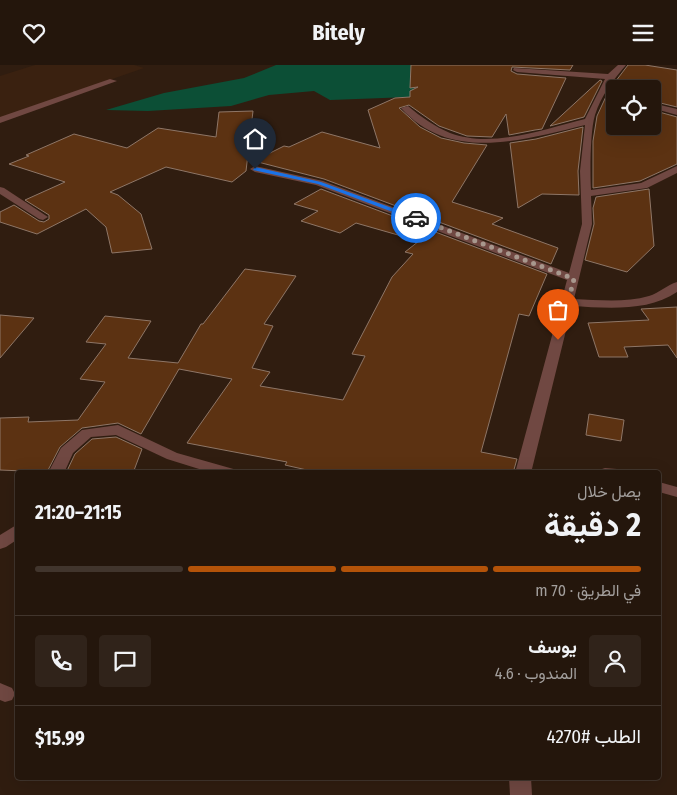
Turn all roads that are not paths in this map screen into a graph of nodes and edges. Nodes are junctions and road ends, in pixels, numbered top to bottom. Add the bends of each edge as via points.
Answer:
1 (622, 65) edge
2 (517, 70) dead end
3 (610, 77) junction
4 (112, 81) dead end
5 (677, 100) edge
6 (661, 105) edge
7 (661, 107) edge
8 (405, 108) dead end
9 (677, 112) edge
10 (0, 120) edge
11 (589, 121) junction
12 (255, 169) dead end
13 (677, 169) edge
14 (0, 190) edge
15 (586, 194) junction
16 (43, 217) dead end
17 (574, 279) junction
18 (677, 286) edge
19 (568, 302) junction
20 (57, 470) edge
21 (221, 470) edge
22 (524, 470) edge
23 (661, 488) edge
24 (677, 492) edge
25 (15, 532) edge
26 (0, 543) edge
27 (520, 780) edge
28 (521, 795) edge

1 - 3 street
2 - 3 street
3 - 11 street via 604,96
4 - 10 street
5 - 6 street
7 - 9 street
8 - 11 street via 420,123 454,138 474,142 510,139
11 - 15 street
12 - 17 street via 319,183
13 - 15 street via 643,186
14 - 16 street
15 - 17 street via 587,224
17 - 19 street
18 - 19 street via 650,299 610,305
19 - 22 street
20 - 21 street via 66,451 87,433 118,430 172,456
23 - 24 street
25 - 26 street
27 - 28 street

